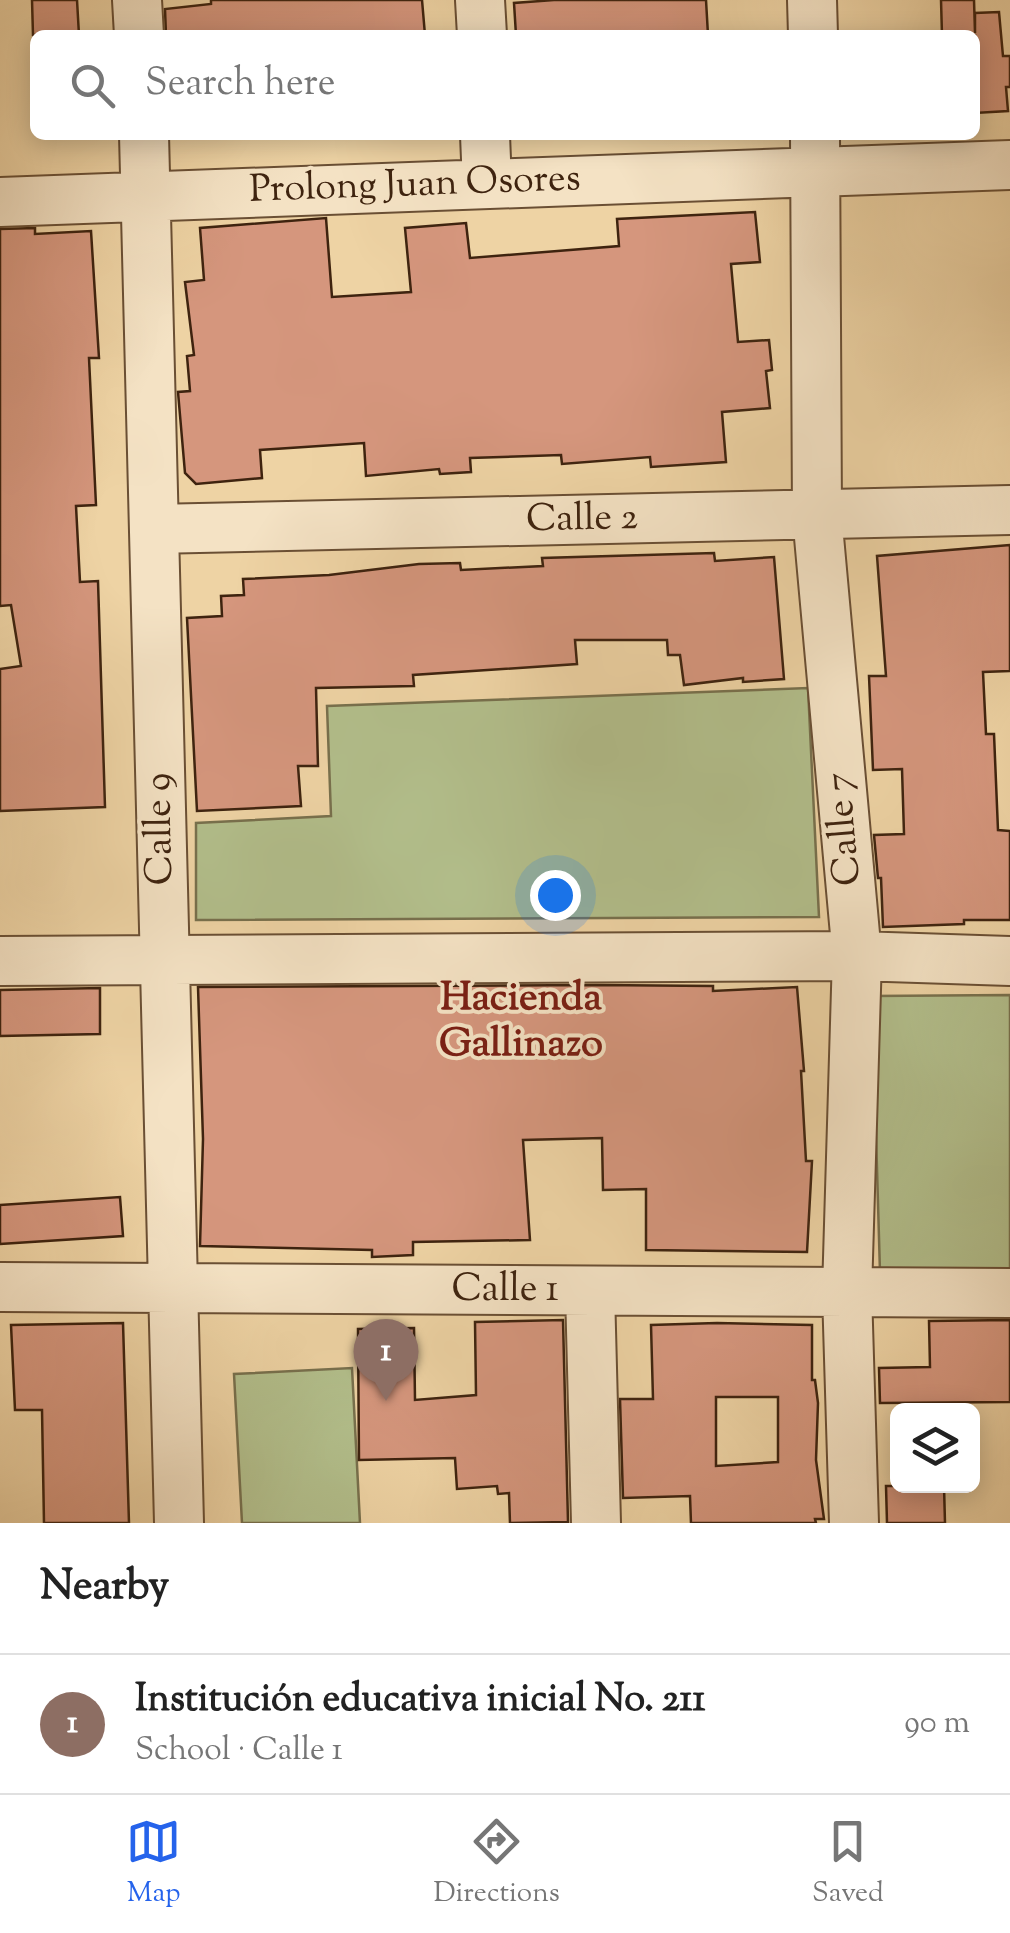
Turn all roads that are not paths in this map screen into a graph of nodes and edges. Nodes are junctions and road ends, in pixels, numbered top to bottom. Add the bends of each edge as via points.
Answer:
1 (137, 0) edge
2 (480, 0) edge
3 (812, 0) edge
4 (139, 30) edge
5 (482, 30) edge
6 (812, 30) edge
7 (144, 140) edge
8 (485, 140) edge
9 (816, 153) edge
10 (1010, 165) edge
11 (487, 184) junction
12 (146, 196) junction
13 (0, 202) edge
14 (1010, 510) edge
15 (816, 516) junction
16 (154, 529) junction
17 (857, 956) junction
18 (164, 958) junction
19 (0, 961) edge
20 (1010, 961) edge
21 (0, 1288) edge
22 (173, 1290) junction
23 (590, 1291) junction
24 (848, 1292) junction
25 (1010, 1293) edge
26 (180, 1523) edge
27 (596, 1523) edge
28 (854, 1523) edge

1 - 4 street
2 - 5 street
3 - 6 street
7 - 12 street, Calle 9
8 - 11 street
9 - 10 street, Prolong Juan Osores
9 - 11 street, Prolong Juan Osores
9 - 15 street, Calle 7
11 - 12 street, Prolong Juan Osores
12 - 13 street, Prolong Juan Osores
12 - 16 street, Calle 9
14 - 15 street, Calle 2
15 - 16 street, Calle 2
15 - 17 street, Calle 7
16 - 18 street, Calle 9
17 - 18 street
17 - 20 street
17 - 24 street, Calle 7
18 - 19 street
18 - 22 street, Calle 9
21 - 22 street, Calle 1
22 - 23 street, Calle 1
22 - 26 street, Calle 9
23 - 24 street, Calle 1
23 - 27 street
24 - 25 street, Calle 1
24 - 28 street, Calle 7

